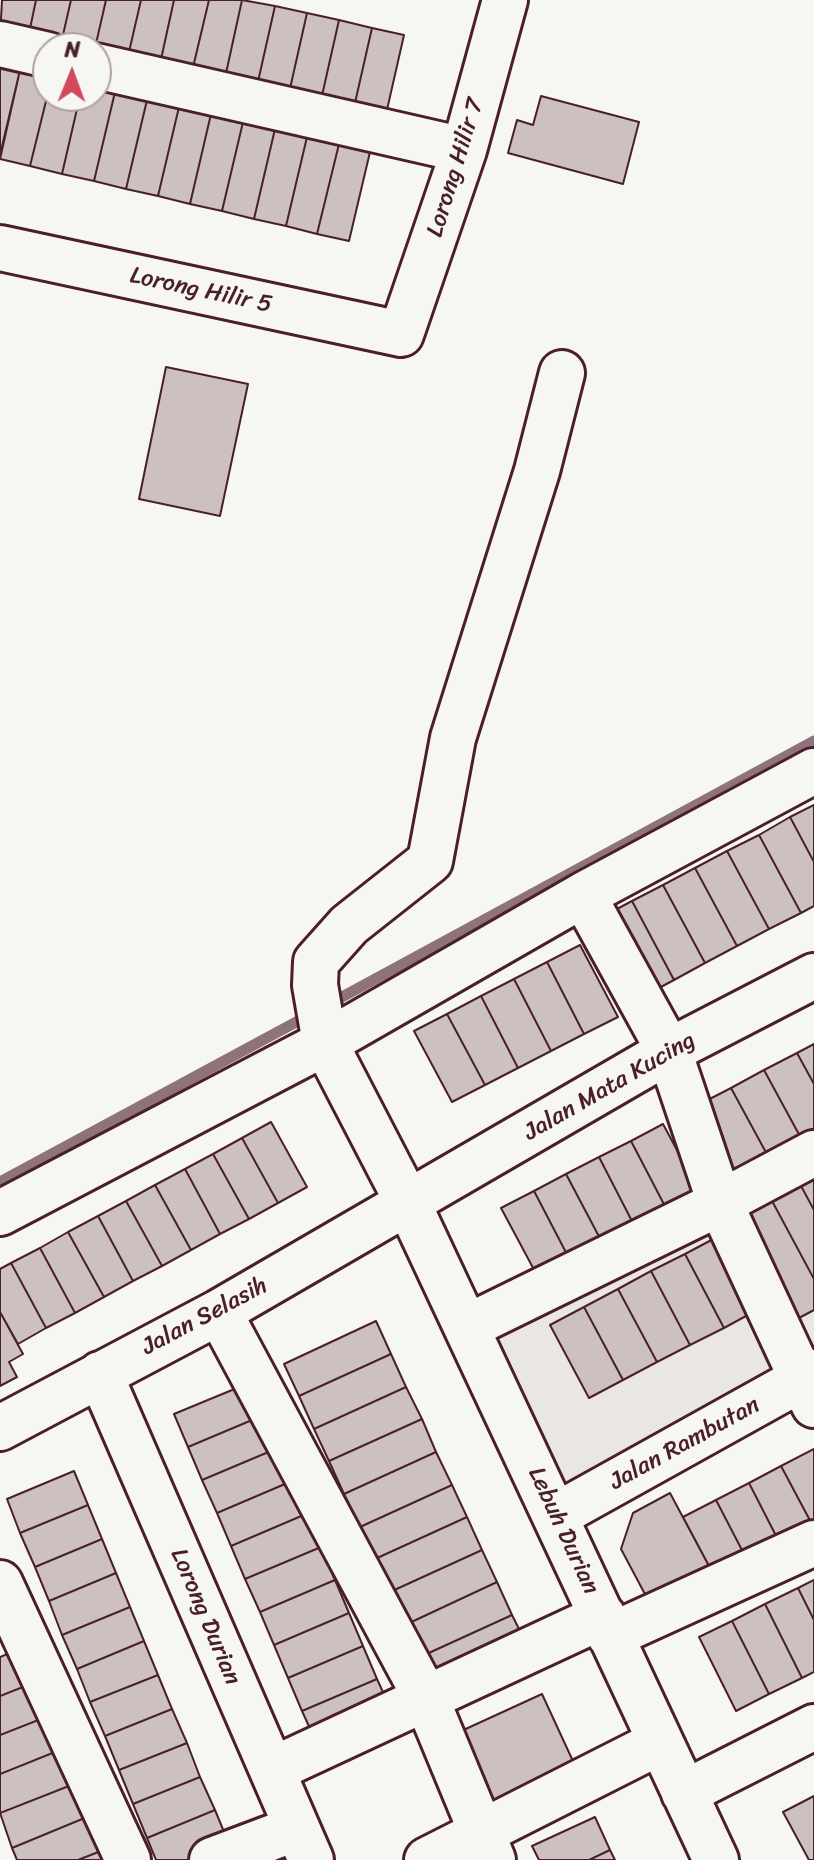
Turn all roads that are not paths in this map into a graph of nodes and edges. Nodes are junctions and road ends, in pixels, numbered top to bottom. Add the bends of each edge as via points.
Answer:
1 (505, 0) edge
2 (0, 44) edge
3 (32, 51) edge
4 (112, 70) edge
5 (464, 150) junction
6 (0, 248) edge
7 (401, 334) joint
8 (562, 373) dead end
9 (814, 771) edge
10 (583, 895) junction
11 (814, 976) edge
12 (321, 1014) junction
13 (669, 1051) junction
14 (814, 1153) edge
15 (408, 1203) junction
16 (720, 1203) junction
17 (0, 1213) edge
18 (219, 1312) junction
19 (467, 1327) junction
20 (100, 1374) junction
21 (810, 1385) edge
22 (0, 1428) edge
23 (555, 1516) junction
24 (814, 1543) edge
25 (0, 1583) edge
26 (606, 1626) junction
27 (426, 1698) junction
28 (814, 1727) edge
29 (660, 1742) junction
30 (272, 1770) junction
31 (684, 1793) junction
32 (304, 1844) edge
33 (487, 1846) edge
34 (128, 1860) edge
35 (212, 1860) edge
36 (427, 1860) edge
37 (716, 1860) edge

1 - 5 street, Lorong Hilir 7
2 - 3 street
4 - 5 street
5 - 7 street, Lorong Hilir 7
6 - 7 street, Lorong Hilir 5
8 - 12 street via 537,471 453,738 430,861 349,925 316,962
9 - 10 street
10 - 12 street
10 - 13 street
11 - 13 street, Jalan Mata Kucing
12 - 15 street, Lebuh Durian
12 - 17 street
13 - 15 street, Jalan Mata Kucing
13 - 16 street
14 - 16 street
15 - 18 street, Jalan Selasih
15 - 19 street, Lebuh Durian
16 - 19 street
16 - 21 street
18 - 20 street, Jalan Selasih
18 - 27 street
19 - 23 street, Lebuh Durian
20 - 22 street, Jalan Selasih
20 - 30 street, Lorong Durian
21 - 23 street, Jalan Rambutan
23 - 26 street, Lebuh Durian
24 - 26 street
25 - 34 street
26 - 27 street
26 - 29 street, Lebuh Durian
27 - 30 street
27 - 33 street
28 - 31 street
29 - 31 street, Lebuh Durian
29 - 33 street
30 - 32 street, Lorong Durian
31 - 37 street, Lebuh Durian
32 - 35 street
33 - 36 street

